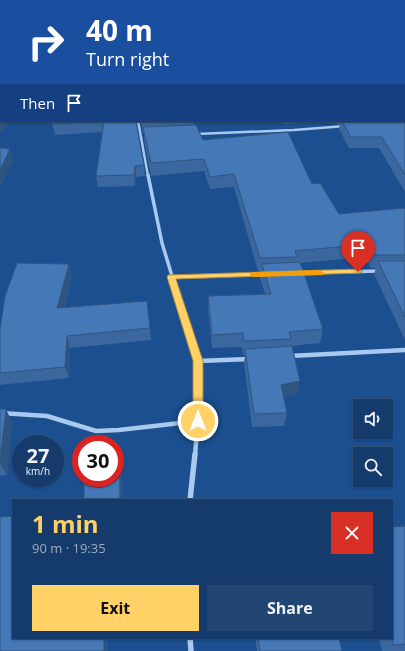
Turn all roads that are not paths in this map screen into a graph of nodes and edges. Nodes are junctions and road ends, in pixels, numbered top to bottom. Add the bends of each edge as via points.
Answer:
1 (138, 122) edge
2 (349, 126) edge
3 (194, 134) edge
4 (140, 136) junction
5 (148, 136) edge
6 (382, 271) edge
7 (296, 273) edge
8 (272, 274) edge
9 (171, 277) junction
10 (405, 350) edge
11 (286, 357) edge
12 (254, 358) edge
13 (198, 361) junction
14 (0, 414) edge
15 (198, 421) junction
16 (190, 499) edge
17 (190, 639) edge
18 (191, 651) edge

1 - 4 street
2 - 3 street
4 - 5 street
4 - 9 street
6 - 7 street
8 - 9 street
9 - 13 street
10 - 11 street
12 - 13 street
13 - 15 street
14 - 15 street via 47,416 96,431
15 - 16 street
17 - 18 street

